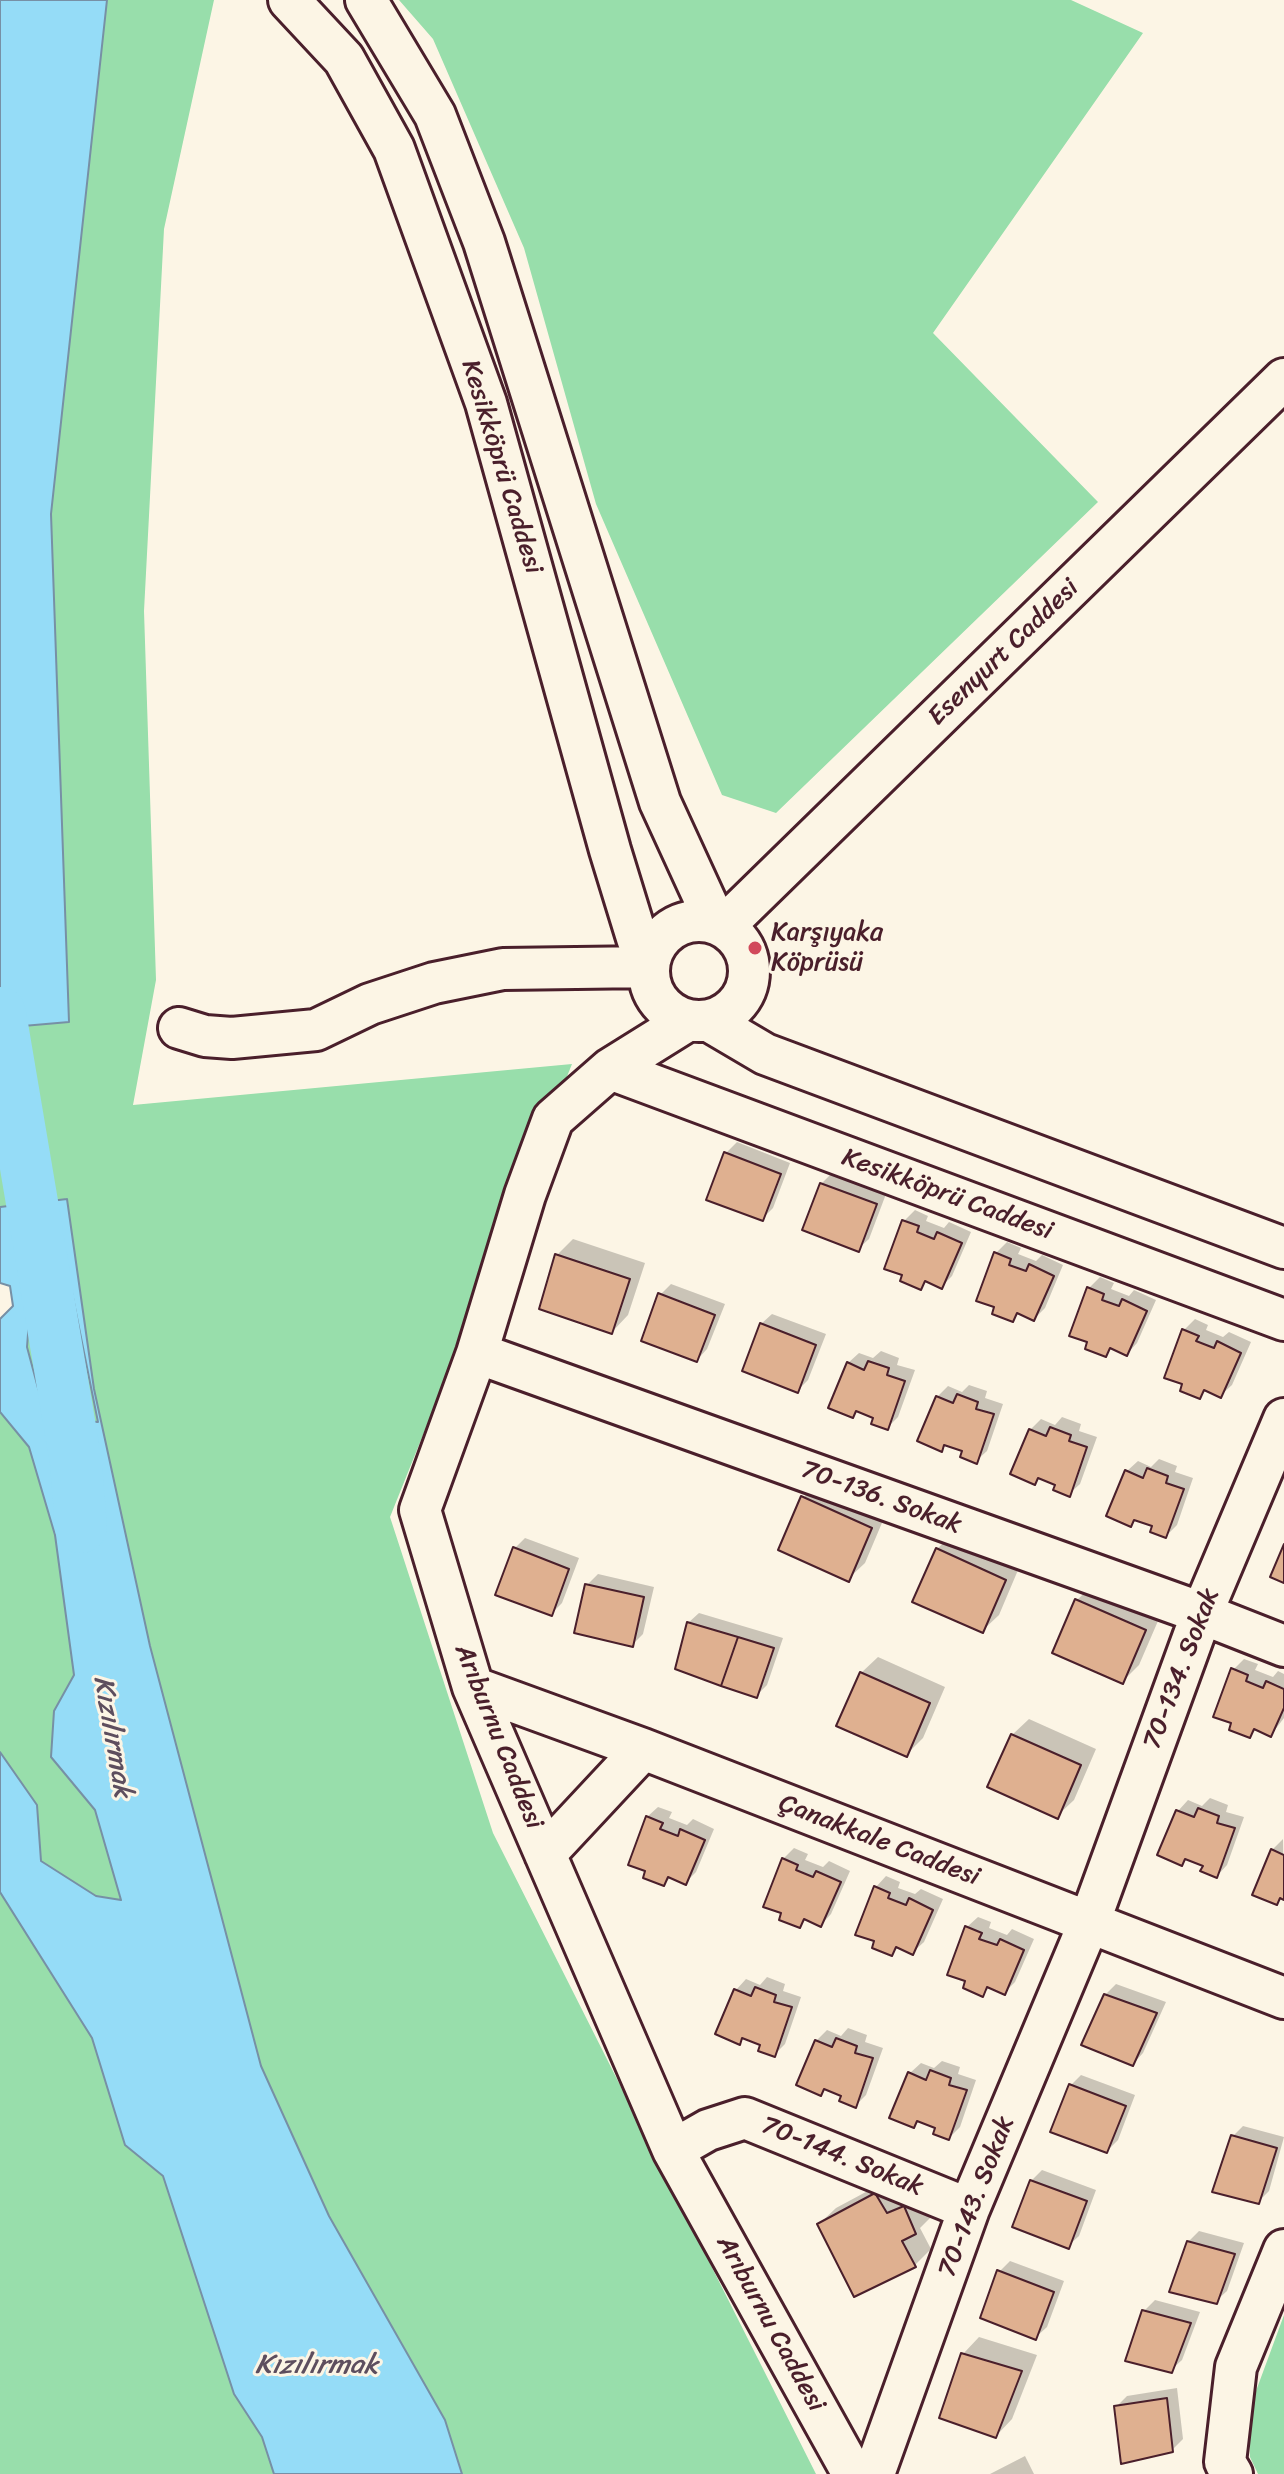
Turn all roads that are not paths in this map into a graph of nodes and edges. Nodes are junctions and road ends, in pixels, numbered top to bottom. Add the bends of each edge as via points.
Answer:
1 (289, 0) edge
2 (366, 0) edge
3 (1284, 379) edge
4 (719, 926) junction
5 (649, 966) junction
6 (698, 1021) junction
7 (179, 1028) dead end
8 (610, 1069) junction
9 (1284, 1248) edge
10 (1284, 1320) edge
11 (477, 1353) junction
12 (1284, 1419) edge
13 (1202, 1613) junction
14 (1284, 1646) edge
15 (473, 1687) junction
16 (643, 1749) junction
17 (545, 1854) junction
18 (1089, 1923) junction
19 (1284, 1998) edge
20 (673, 2150) junction
21 (969, 2209) junction
22 (1284, 2250) edge
23 (853, 2474) edge
24 (874, 2474) edge
25 (1232, 2474) edge

1 - 5 street, Kesikköprü Caddesi via 344,59 394,149 486,403 610,850
2 - 4 street, Kesikköprü Caddesi via 435,115 484,242 660,802
3 - 4 street, Esenyurt Caddesi
4 - 5 street via 694,921 669,930 657,943
4 - 6 street via 744,950 749,975 735,1007 720,1017
5 - 6 street via 658,1001 671,1013
5 - 7 street via 503,969 434,983 370,1004 316,1030 232,1038
6 - 8 street, Arıburnu Caddesi
6 - 9 street via 765,1054
8 - 10 street, Kesikköprü Caddesi
8 - 11 street, Arıburnu Caddesi via 553,1119
11 - 13 street, 70-136. Sokak
11 - 15 street, Arıburnu Caddesi via 420,1510
12 - 13 street, 70-134. Sokak
13 - 14 street, 70-136. Sokak
13 - 18 street, 70-134. Sokak
15 - 16 street, Çanakkale Caddesi
15 - 17 street, Arıburnu Caddesi
16 - 17 street
16 - 18 street, Çanakkale Caddesi
17 - 20 street, Arıburnu Caddesi
18 - 19 street, Çanakkale Caddesi
18 - 21 street, 70-143. Sokak
20 - 21 street, 70-144. Sokak via 708,2130 745,2118
20 - 23 street, Arıburnu Caddesi
21 - 24 street, 70-143. Sokak
22 - 25 street via 1236,2367 1225,2462

